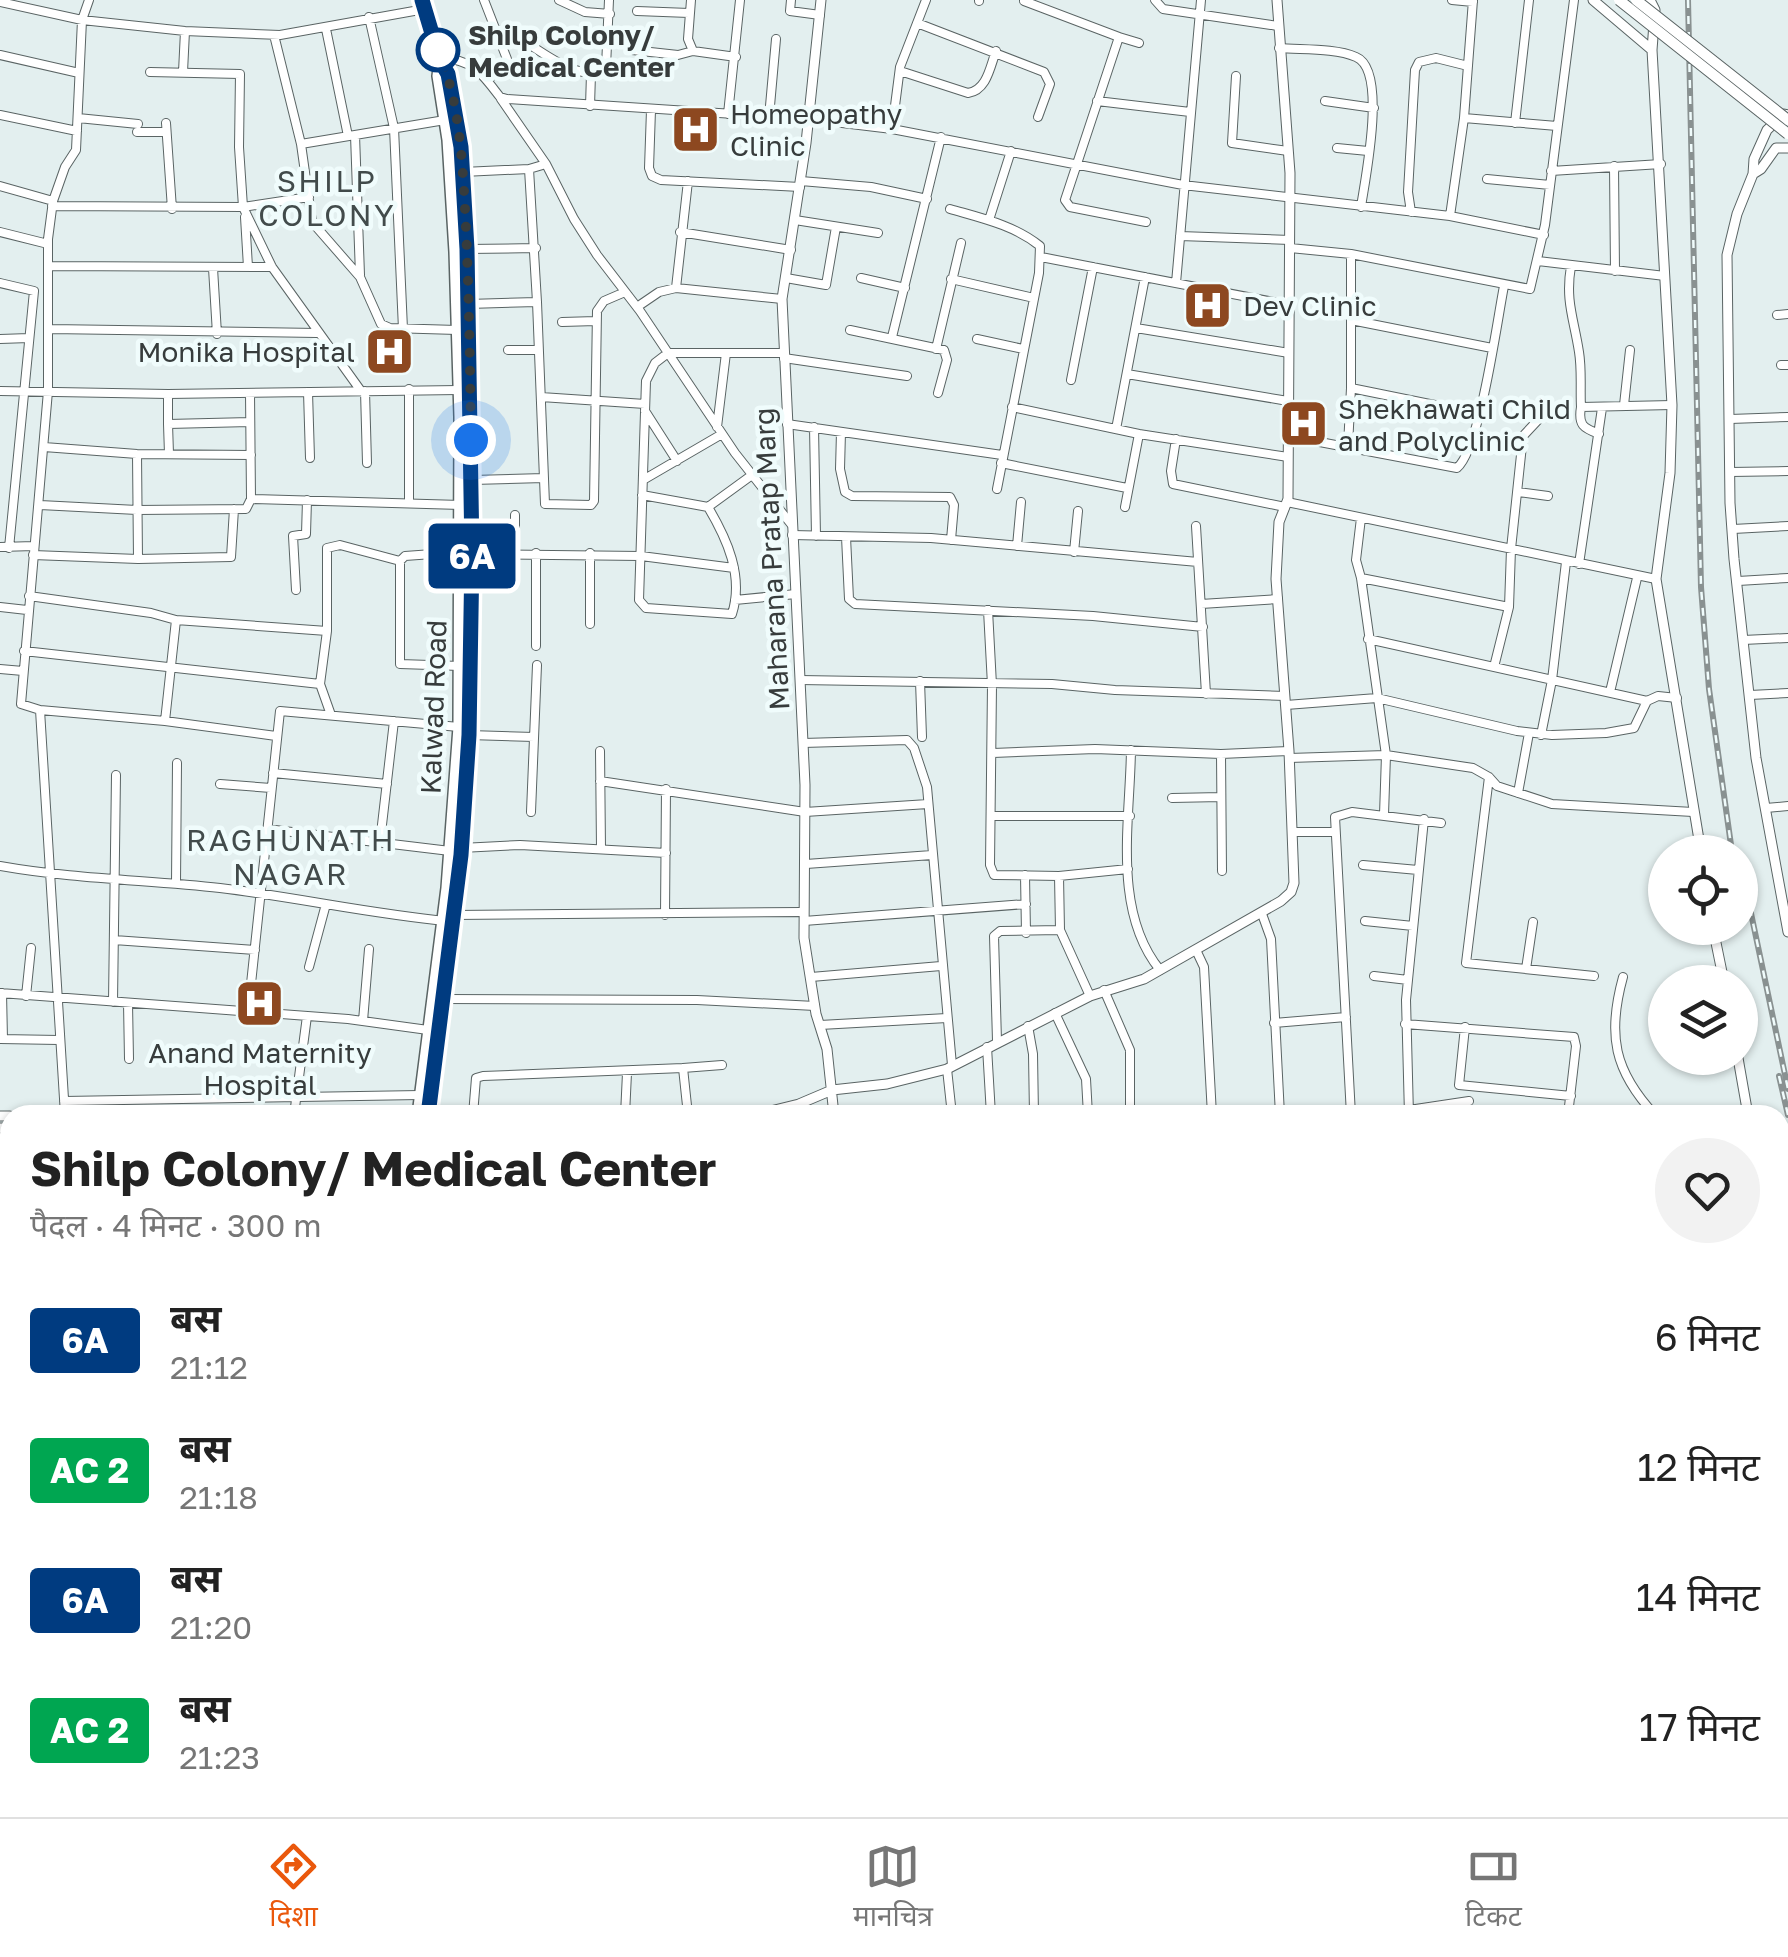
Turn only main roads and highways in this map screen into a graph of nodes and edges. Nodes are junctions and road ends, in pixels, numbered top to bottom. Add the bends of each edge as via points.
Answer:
1 (1619, 0) edge
2 (1636, 0) edge
3 (423, 5) edge
4 (440, 58) junction
5 (1788, 118) edge
6 (1788, 134) edge
7 (467, 552) junction
8 (464, 731) junction
9 (450, 919) junction
10 (422, 1105) edge
11 (425, 1105) edge

1 - 6 main road, bridge
2 - 5 main road, bridge
3 - 4 main road, Kalwad Road
4 - 7 main road, Kalwad Road
4 - 7 main road, Kalwad Road via 463,172 472,480
7 - 8 main road, Kalwad Road
7 - 8 main road, Kalwad Road via 460,666
8 - 9 main road, Kalwad Road
9 - 10 main road, Kalwad Road via 428,1030
9 - 11 main road, Kalwad Road

